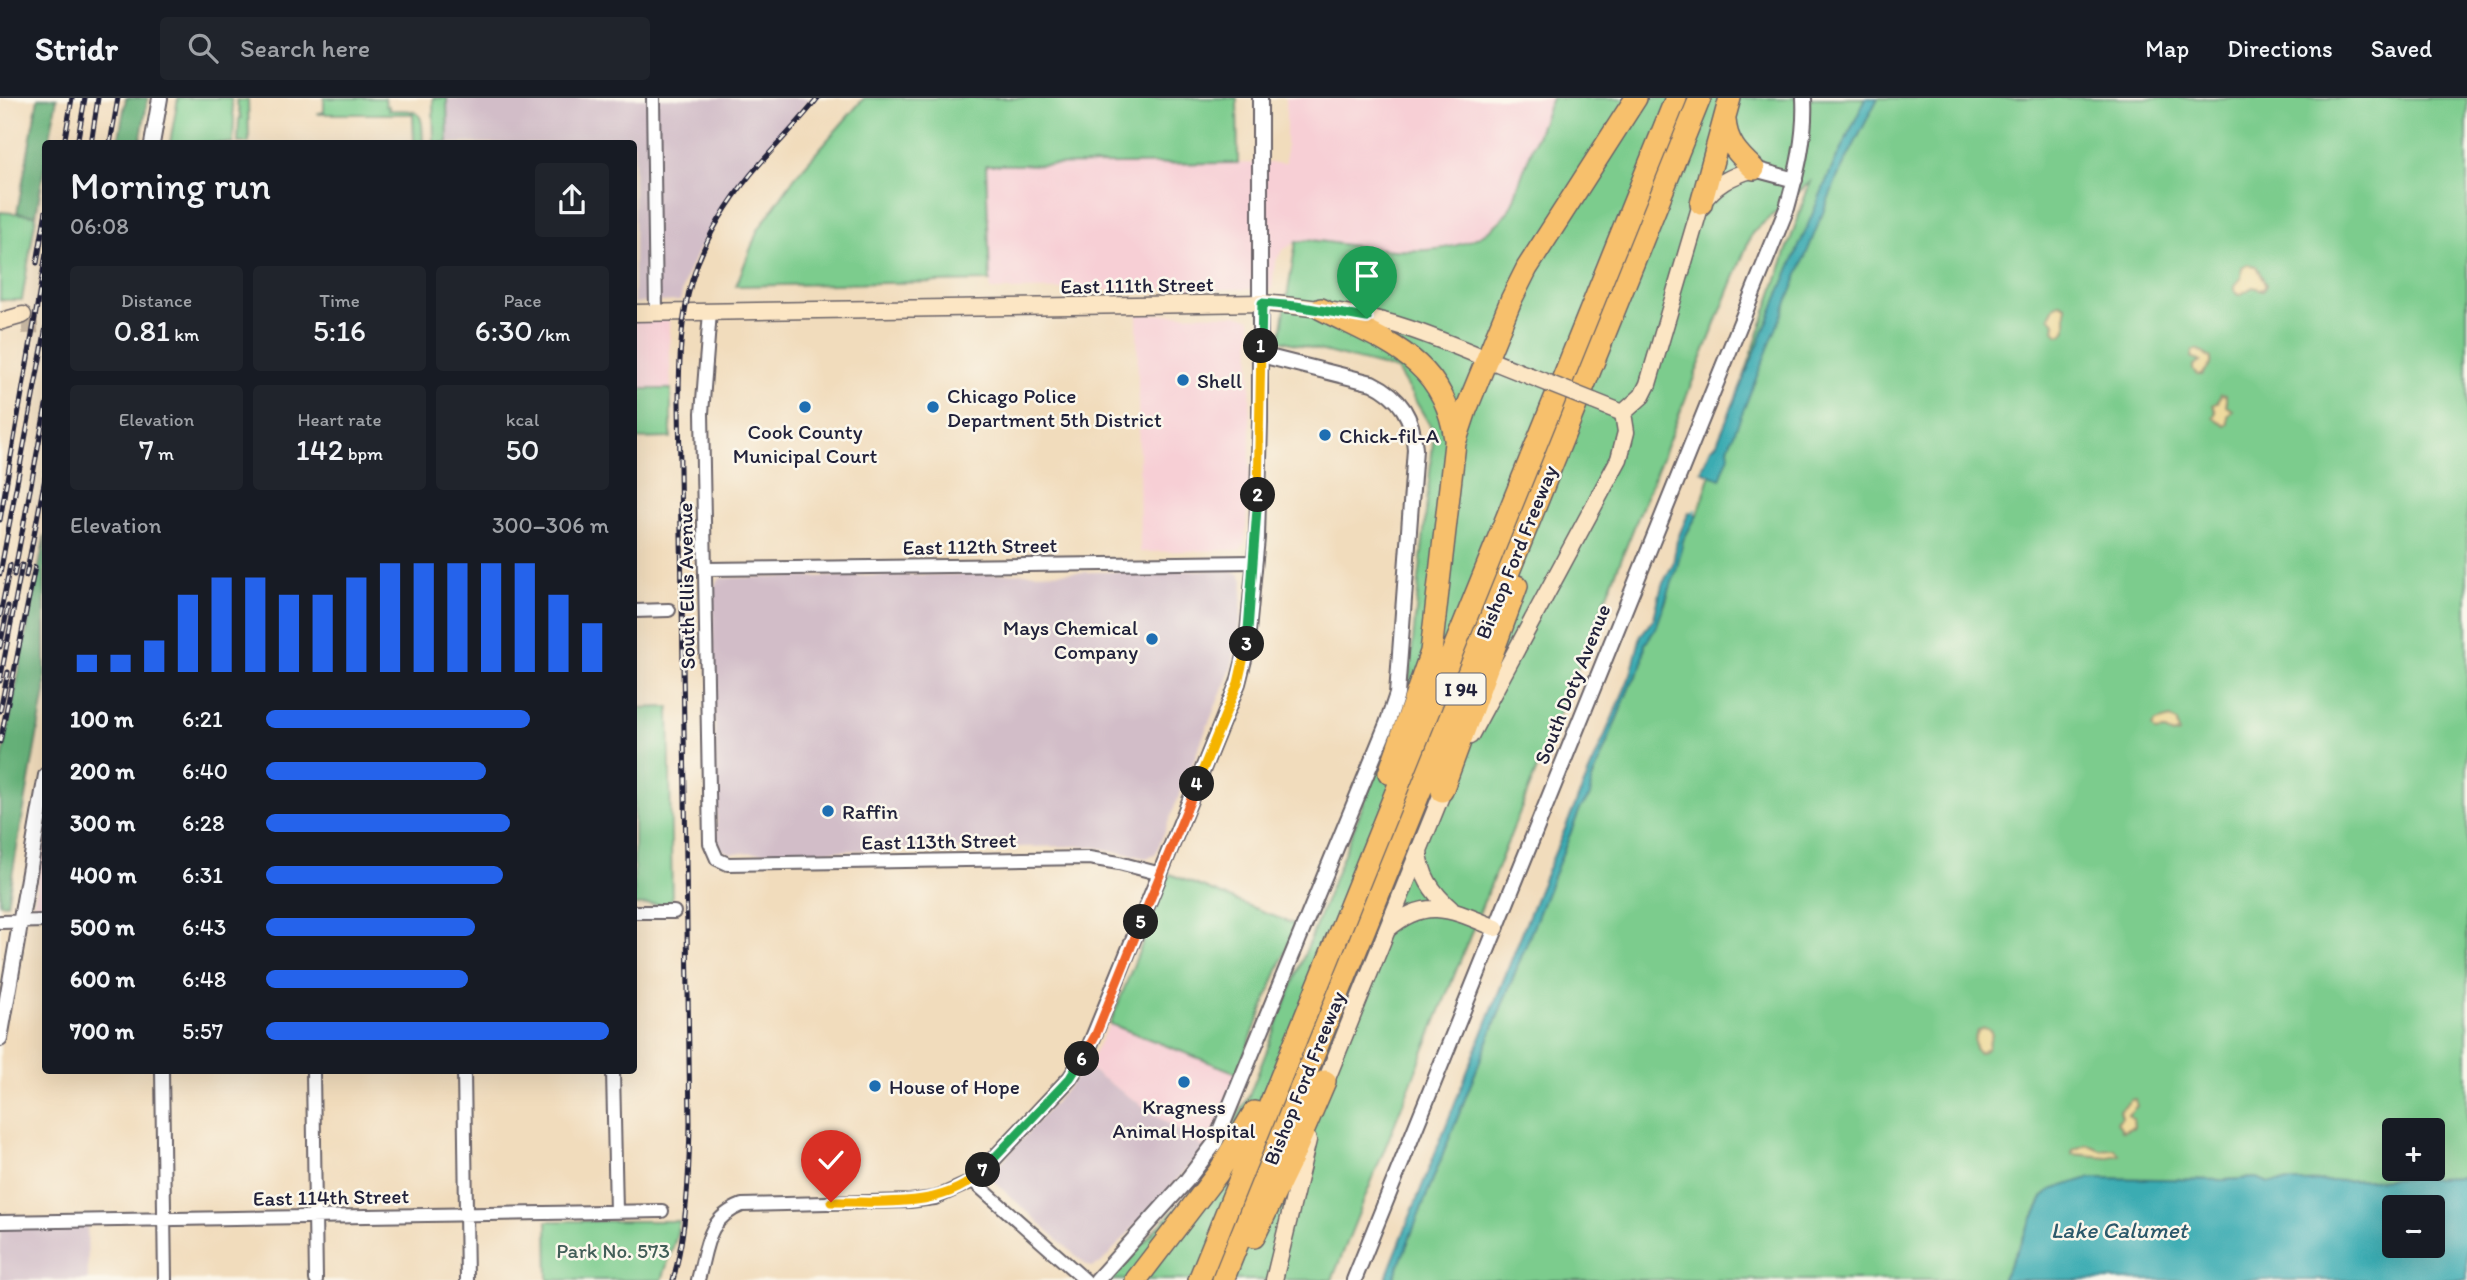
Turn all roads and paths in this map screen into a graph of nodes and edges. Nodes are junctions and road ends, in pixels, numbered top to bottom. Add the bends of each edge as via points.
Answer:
1 (160, 98) edge
2 (653, 98) edge
3 (1260, 98) edge
4 (1636, 98) edge
5 (1676, 98) edge
6 (1700, 98) edge
7 (1804, 98) edge
8 (1727, 107) edge
9 (153, 140) edge
10 (1754, 169) junction
11 (1795, 180) junction
12 (1701, 204) junction
13 (1262, 303) junction
14 (1321, 309) junction
15 (656, 312) junction
16 (710, 312) junction
17 (637, 313) edge
18 (1, 321) edge
19 (22, 321) tunnel mouth
20 (1261, 355) junction
21 (1488, 360) junction
22 (1623, 414) junction
23 (1455, 443) junction
24 (1547, 476) junction
25 (1254, 562) junction
26 (706, 569) junction
27 (669, 610) dead end
28 (637, 611) edge
29 (1442, 791) junction
30 (42, 798) edge
31 (1419, 848) junction
32 (717, 859) joint
33 (1161, 874) junction
34 (1359, 883) junction
35 (1451, 909) junction
36 (637, 912) edge
37 (674, 912) dead end
38 (42, 921) edge
39 (0, 922) edge
40 (20, 922) junction
41 (1496, 928) junction
42 (1387, 931) junction
43 (0, 1039) edge
44 (1286, 1064) junction
45 (162, 1074) edge
46 (313, 1074) edge
47 (464, 1074) edge
48 (613, 1074) edge
49 (1325, 1081) junction
50 (973, 1181) junction
51 (662, 1211) dead end
52 (615, 1212) junction
53 (466, 1214) junction
54 (315, 1217) junction
55 (164, 1219) junction
56 (0, 1222) edge
57 (165, 1280) edge
58 (316, 1280) edge
59 (467, 1280) edge
60 (698, 1280) edge
61 (1085, 1280) edge
62 (1097, 1280) edge
63 (1136, 1280) edge
64 (1199, 1280) edge
65 (1223, 1280) edge
66 (1233, 1280) edge
67 (1273, 1280) edge
68 (1354, 1280) edge

1 - 9 street
2 - 15 street
3 - 13 street
4 - 21 highway via 1527,268
5 - 34 highway, Bishop Ford Freeway / I 94
6 - 24 highway, Bishop Ford Freeway / I 94
7 - 11 street, South Doty Avenue via 1804,131
8 - 10 highway via 1730,142
8 - 12 highway
10 - 11 street
10 - 12 main road via 1727,179
11 - 41 street, South Doty Avenue via 1770,252
12 - 22 main road via 1648,384 1643,396
13 - 14 main road, East 111th Street
13 - 16 main road, East 111th Street
13 - 20 street
14 - 21 main road, East 111th Street via 1408,328
14 - 23 highway via 1392,345 1430,375 1445,402
15 - 16 main road, East 111th Street
15 - 17 main road, East 111th Street
16 - 26 street, South Ellis Avenue via 702,413
18 - 19 main road
20 - 25 street
20 - 62 street via 1373,383 1397,400 1411,422 1415,449 1397,694 1215,1143
21 - 22 main road, East 111th Street, bridge
21 - 23 highway
22 - 29 main road via 1626,432 1619,459
23 - 34 highway via 1431,652 1369,830
24 - 29 highway via 1538,531
24 - 65 highway, Bishop Ford Freeway / I 94
25 - 26 street, East 112th Street
25 - 33 street via 1250,627 1238,683
26 - 32 street, South Ellis Avenue via 710,843
27 - 28 street
29 - 31 main road
30 - 40 street
31 - 35 main road via 1427,881
31 - 42 main road
32 - 33 street, East 113th Street via 728,864 1089,858
33 - 50 street via 1088,1050 1070,1078
34 - 44 highway, Bishop Ford Freeway / I 94
35 - 41 main road
35 - 42 main road via 1416,913
36 - 37 street
38 - 40 street
39 - 40 street
40 - 43 street
41 - 68 street, South Doty Avenue
42 - 49 main road
44 - 63 highway via 1218,1173
44 - 64 highway, Bishop Ford Freeway / I 94
45 - 55 street
46 - 54 street
47 - 53 street
48 - 52 street
49 - 66 highway
49 - 67 main road
50 - 60 street via 935,1198 910,1201 742,1205 714,1225
50 - 61 street
51 - 52 street, East 114th Street
52 - 53 street, East 114th Street
53 - 54 street, East 114th Street
53 - 59 street
54 - 55 street, East 114th Street
54 - 58 street
55 - 56 street, East 114th Street
55 - 57 street

